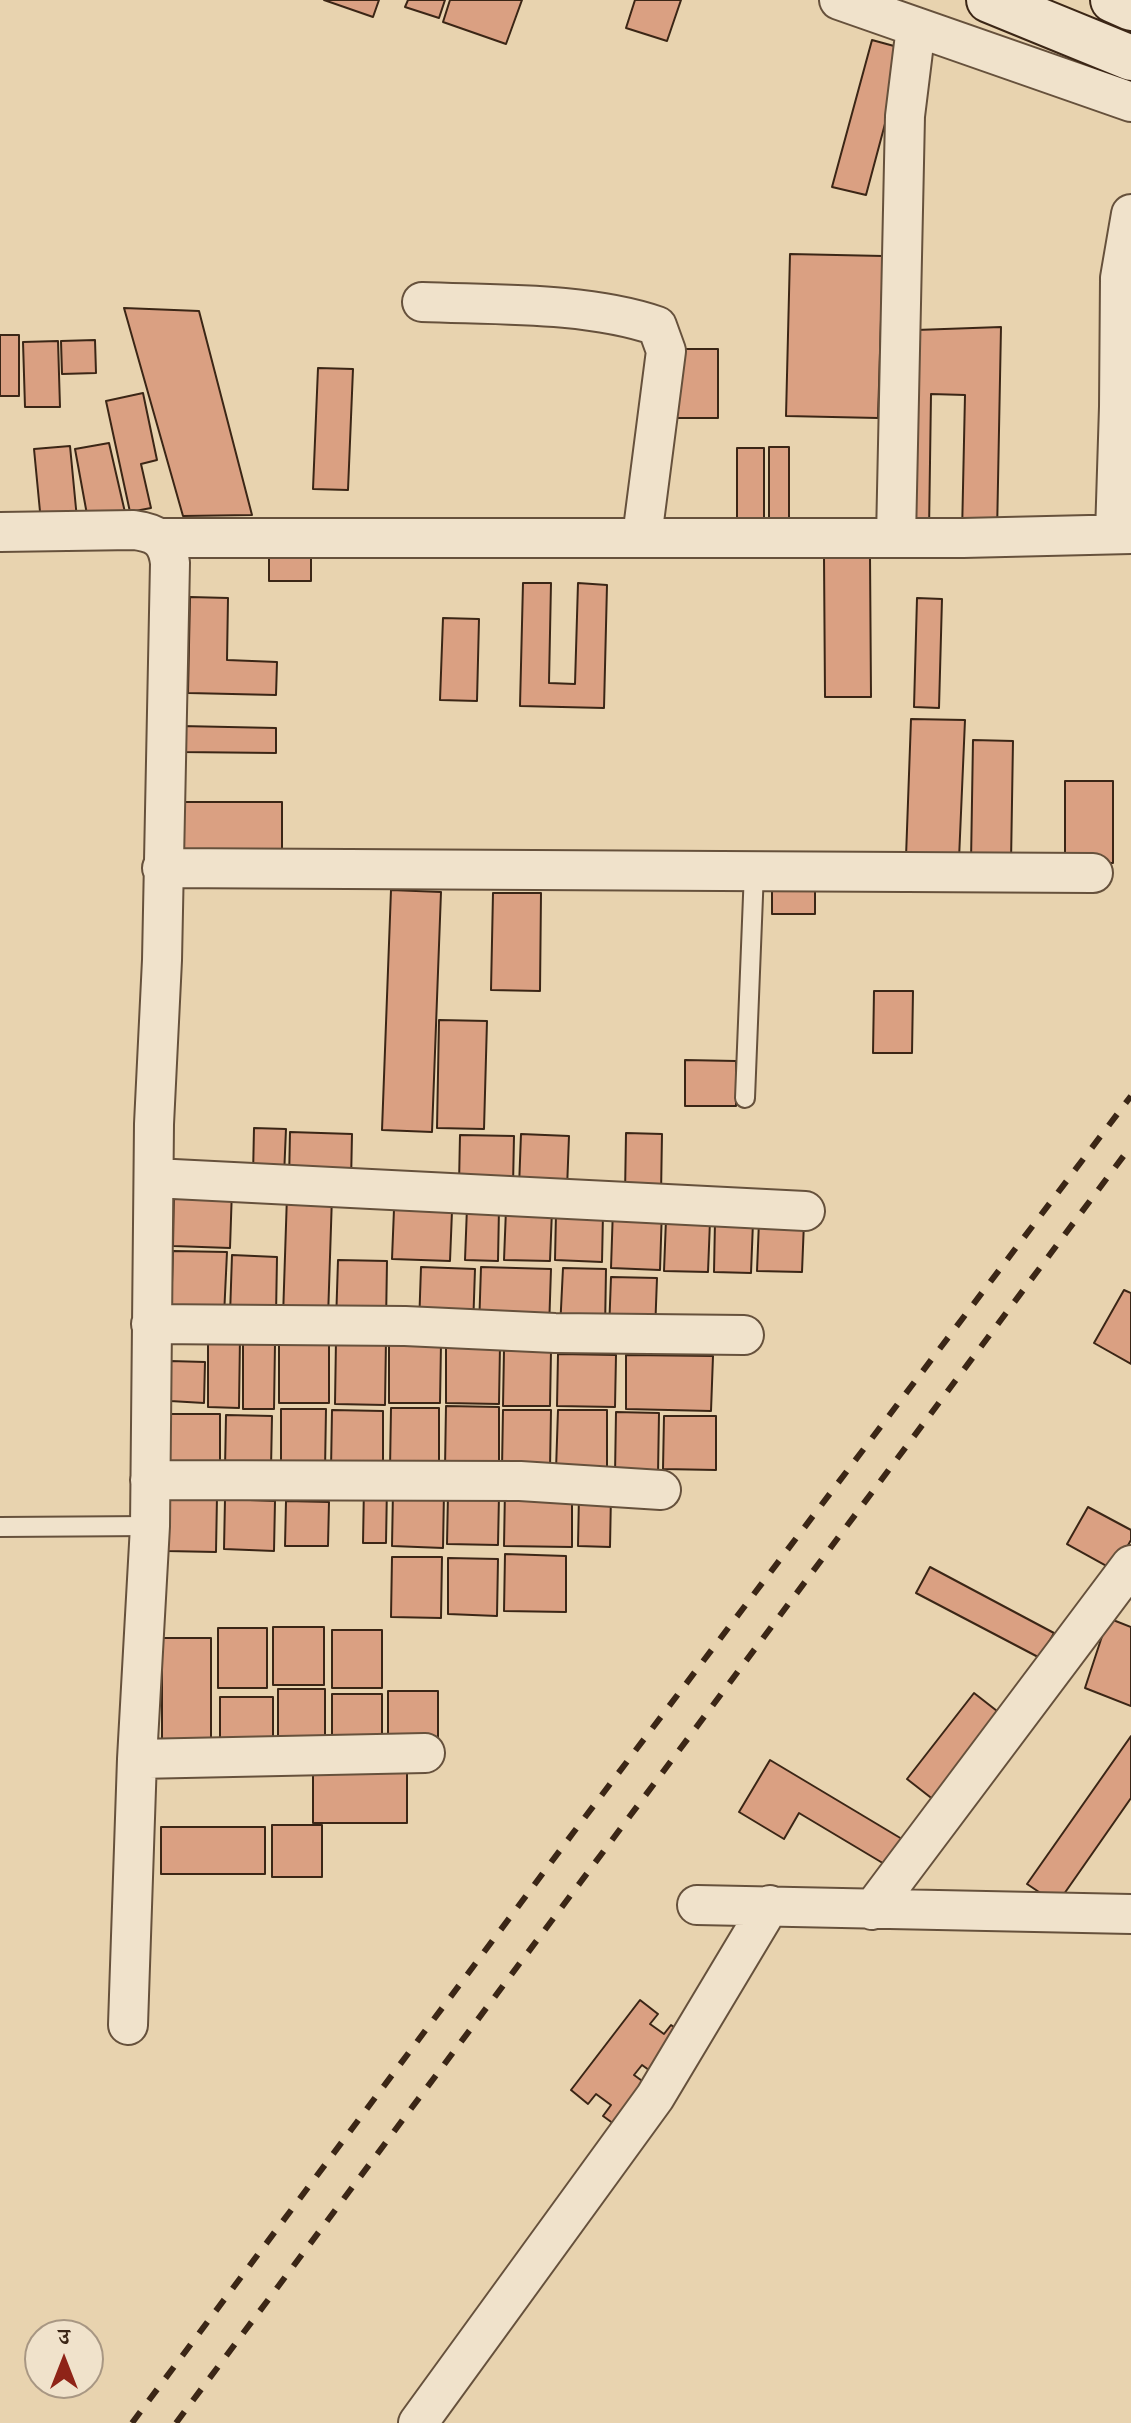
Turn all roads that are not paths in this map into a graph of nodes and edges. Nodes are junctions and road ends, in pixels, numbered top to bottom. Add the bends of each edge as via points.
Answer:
1 (839, 0) edge
2 (989, 0) edge
3 (1113, 0) edge
4 (1131, 8) edge
5 (916, 27) junction
6 (1131, 58) edge
7 (1131, 102) edge
8 (1131, 214) edge
9 (422, 302) dead end
10 (0, 532) edge
11 (1123, 534) edge
12 (642, 537) junction
13 (162, 538) junction
14 (896, 538) junction
15 (162, 868) junction
16 (754, 871) junction
17 (1093, 873) dead end
18 (745, 1098) dead end
19 (154, 1178) junction
20 (805, 1211) dead end
21 (151, 1324) junction
22 (744, 1335) dead end
23 (150, 1480) junction
24 (661, 1490) dead end
25 (150, 1526) junction
26 (0, 1527) edge
27 (1131, 1565) edge
28 (425, 1753) dead end
29 (137, 1759) junction
30 (697, 1905) dead end
31 (770, 1905) junction
32 (872, 1910) junction
33 (1131, 1914) edge
34 (128, 2025) dead end
35 (418, 2423) edge

1 - 5 street
2 - 6 main road
3 - 4 main road
5 - 7 street
5 - 14 street via 905,116
8 - 11 street via 1120,278
9 - 12 street via 552,308 657,326 666,351
10 - 13 street via 134,530
11 - 14 street
12 - 13 street
12 - 14 street
13 - 15 street via 170,563
15 - 16 street
15 - 19 street
16 - 17 street
16 - 18 lane
19 - 20 street
19 - 21 street
21 - 22 street
21 - 23 street
23 - 24 street via 520,1481
23 - 25 street
25 - 26 lane
25 - 29 street
27 - 32 street
28 - 29 street
29 - 34 street
30 - 31 street
31 - 32 street
31 - 35 street via 655,2097
32 - 33 street

